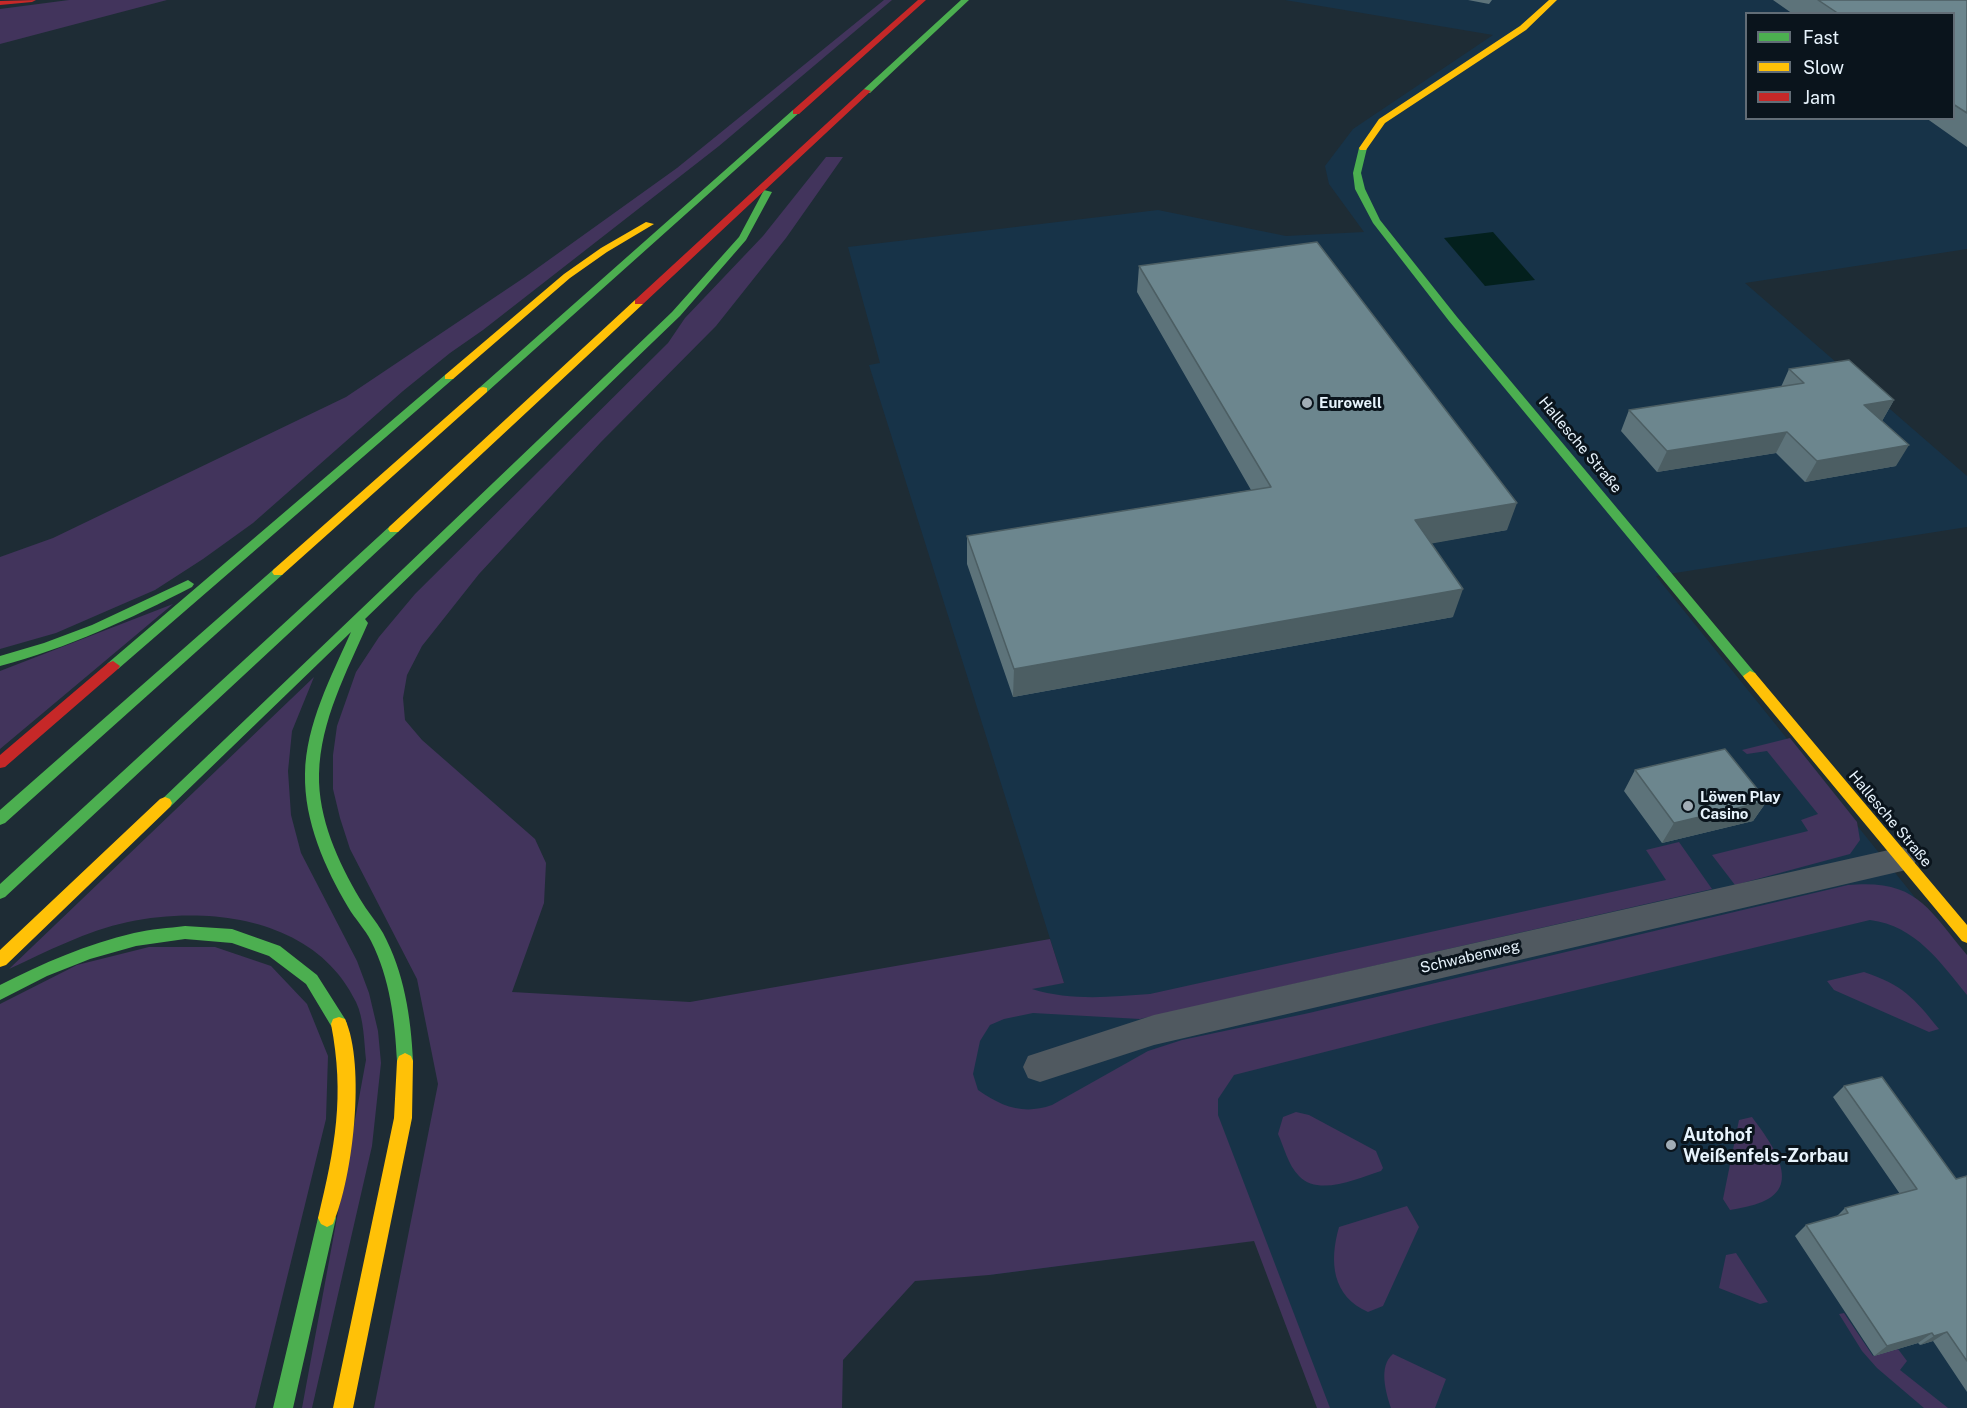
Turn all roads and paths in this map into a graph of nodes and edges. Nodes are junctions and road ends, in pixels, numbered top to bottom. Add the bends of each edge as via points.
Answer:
1 (32, 0) edge
2 (922, 0) edge
3 (965, 0) edge
4 (1553, 0) edge
5 (0, 3) edge
6 (778, 171) junction
7 (713, 187) junction
8 (242, 554) junction
9 (369, 608) junction
10 (0, 661) edge
11 (0, 763) edge
12 (0, 819) edge
13 (1902, 859) junction
14 (0, 893) edge
15 (1967, 936) edge
16 (0, 960) edge
17 (0, 993) edge
18 (1040, 1067) dead end
19 (283, 1408) edge
20 (343, 1408) edge

1 - 5 main road
2 - 7 main road
3 - 6 main road
4 - 13 main road, Hallesche Straße via 1522,28 1382,121 1367,139 1358,160 1360,193 1373,219 1453,319
6 - 9 main road via 743,238 684,305
6 - 14 main road
7 - 8 main road via 567,276
7 - 12 main road
8 - 10 main road via 95,630
8 - 11 main road
9 - 16 main road
9 - 20 main road via 340,673 316,743 313,797 321,831 395,982 405,1026 406,1070 404,1118
13 - 15 main road, Hallesche Straße
13 - 18 street, Schwabenweg via 1154,1030
17 - 19 main road via 85,951 128,939 210,933 264,946 289,958 326,994 346,1043 348,1117

